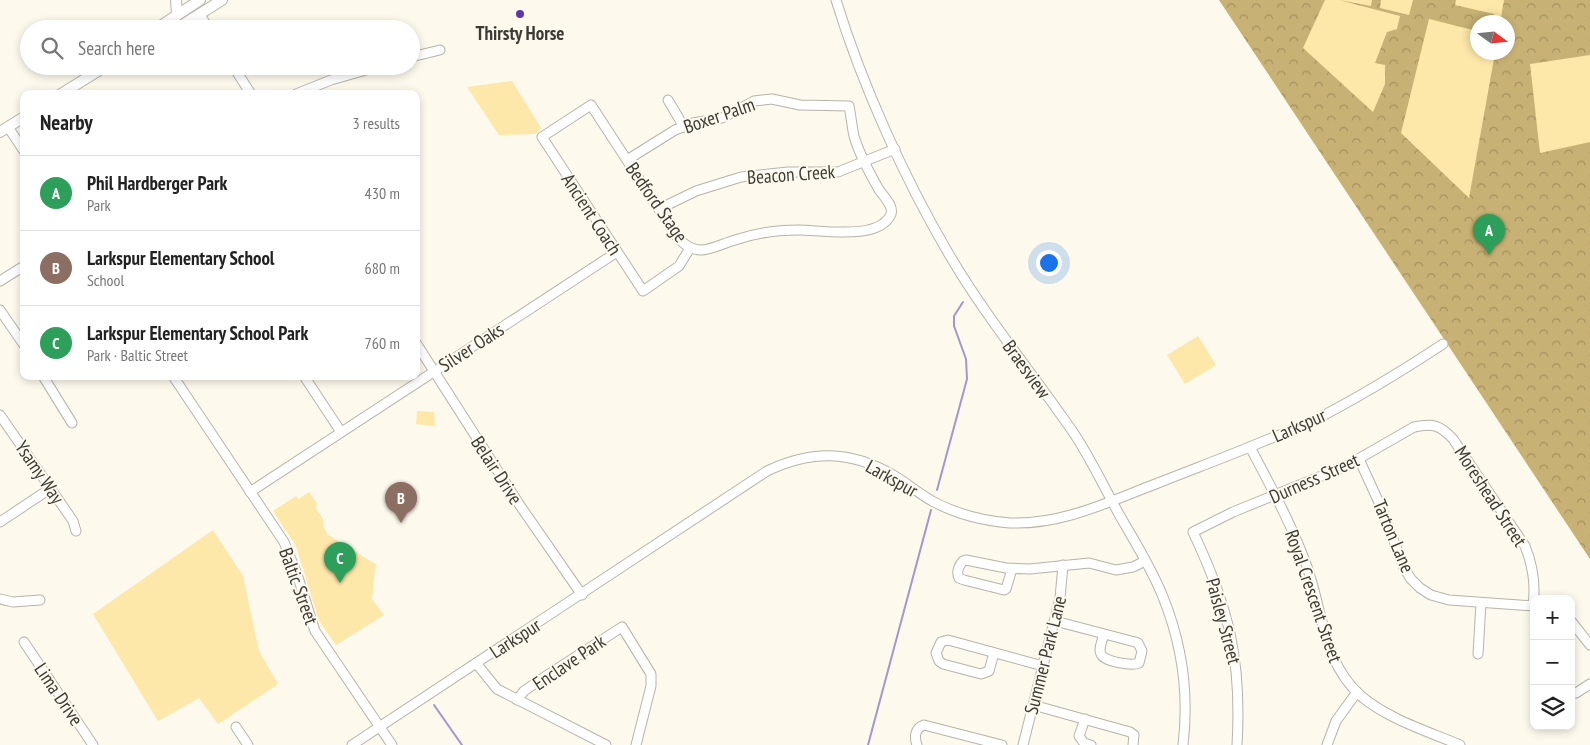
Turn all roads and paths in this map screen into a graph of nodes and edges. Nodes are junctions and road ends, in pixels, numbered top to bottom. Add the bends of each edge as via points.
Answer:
1 (176, 0) edge
2 (200, 0) edge
3 (209, 0) edge
4 (222, 0) edge
5 (836, 0) edge
6 (177, 15) junction
7 (200, 15) junction
8 (170, 20) edge
9 (191, 20) edge
10 (203, 20) edge
11 (440, 50) dead end
12 (420, 56) edge
13 (92, 75) edge
14 (239, 75) edge
15 (348, 75) edge
16 (67, 90) edge
17 (249, 90) edge
18 (306, 90) edge
19 (668, 100) dead end
20 (591, 105) joint
21 (20, 120) edge
22 (684, 127) junction
23 (4, 130) edge
24 (20, 147) edge
25 (895, 149) junction
26 (627, 160) junction
27 (864, 161) junction
28 (659, 209) junction
29 (690, 248) junction
30 (617, 252) junction
31 (20, 269) edge
32 (0, 282) edge
33 (0, 310) edge
34 (20, 339) edge
35 (1443, 344) dead end
36 (420, 349) edge
37 (434, 370) junction
38 (420, 379) edge
39 (45, 380) edge
40 (176, 380) edge
41 (307, 380) edge
42 (419, 380) edge
43 (0, 414) edge
44 (72, 423) dead end
45 (1435, 426) joint
46 (341, 432) junction
47 (1250, 447) junction
48 (1359, 459) junction
49 (51, 488) junction
50 (250, 492) junction
51 (1275, 496) junction
52 (1112, 501) junction
53 (0, 522) edge
54 (76, 532) dead end
55 (1193, 532) joint
56 (1146, 561) junction
57 (1063, 565) junction
58 (1012, 568) junction
59 (582, 594) junction
60 (1533, 595) edge
61 (0, 599) edge
62 (40, 600) dead end
63 (1481, 603) junction
64 (1530, 605) edge
65 (1054, 621) junction
66 (1575, 625) edge
67 (1104, 634) junction
68 (24, 642) dead end
69 (1590, 645) edge
70 (994, 653) junction
71 (1478, 654) dead end
72 (476, 663) junction
73 (1044, 666) junction
74 (1590, 684) edge
75 (1357, 692) junction
76 (1576, 693) dead end
77 (518, 700) junction
78 (1033, 705) junction
79 (1084, 719) junction
80 (236, 727) dead end
81 (380, 727) junction
82 (969, 741) edge
83 (1450, 743) edge
84 (93, 745) edge
85 (248, 745) edge
86 (352, 745) edge
87 (392, 745) edge
88 (606, 745) edge
89 (636, 745) edge
90 (918, 745) edge
91 (1002, 745) edge
92 (1023, 745) edge
93 (1091, 745) edge
94 (1133, 745) edge
95 (1183, 745) edge
96 (1237, 745) edge
97 (1327, 745) edge
98 (1460, 745) edge

1 - 6 main road
2 - 6 main road
3 - 7 main road via 201,7
4 - 7 main road
5 - 25 street, Braesview via 857,62
6 - 8 main road
7 - 9 main road
7 - 10 street
11 - 12 street
13 - 16 main road
14 - 17 street
15 - 18 street
19 - 22 street
20 - 26 street, Bedford Stage
20 - 30 street, Ancient Coach via 542,137
21 - 23 main road
22 - 26 street, Boxer Palm via 663,136
22 - 27 street, Boxer Palm via 722,118 744,105 763,100 849,106 854,135
23 - 24 street
25 - 27 street, Beacon Creek
25 - 52 street, Braesview via 950,257 1076,437
26 - 28 street, Bedford Stage
27 - 28 street, Beacon Creek via 833,173 788,172 741,177 696,191
27 - 29 street, Bedford Stage via 890,205 892,213 886,222 860,232 771,232 712,248
28 - 29 street, Bedford Stage via 677,237
29 - 30 street, Ancient Coach via 680,266 643,291
30 - 37 street, Silver Oaks
31 - 32 street
33 - 34 street
35 - 47 street, Larkspur via 1368,392 1307,424
36 - 37 street, Belair Drive
37 - 38 street, Silver Oaks
37 - 59 street, Belair Drive via 519,504
39 - 44 street
40 - 50 street, Baltic Street
41 - 46 street
42 - 46 street, Silver Oaks
43 - 49 street, Ysamy Way
45 - 48 street, Durness Street via 1414,427
45 - 60 street, Moreshead Street via 1453,439 1525,546 1534,574
46 - 50 street, Silver Oaks
47 - 51 street, Royal Crescent Street
47 - 52 street, Larkspur
48 - 51 street, Durness Street
48 - 63 street, Tarton Lane via 1411,579 1425,591 1443,599
49 - 53 street
49 - 54 street, Ysamy Way via 73,521
50 - 81 street, Baltic Street via 286,547 298,574 315,631
51 - 55 street, Durness Street
51 - 75 street, Royal Crescent Street via 1307,565 1333,658
52 - 56 street, Braesview
52 - 59 street, Larkspur via 1068,517 1010,523 962,513 936,503 867,462 842,456 803,458 767,471
55 - 96 street, Paisley Street via 1223,601 1232,637 1238,689
56 - 57 street via 1121,570 1088,563
56 - 95 street, Braesview via 1163,595 1180,653 1185,713
57 - 58 street
57 - 65 street, Summer Park Lane
58 - 58 street via 966,560 960,565 958,578 1004,590
59 - 72 street, Larkspur
61 - 62 street via 13,602
63 - 64 street, Tarton Lane
63 - 71 street
65 - 67 street
65 - 73 street, Summer Park Lane
66 - 69 street
67 - 67 street via 1138,643 1142,651 1139,663 1131,665 1104,658 1100,653
68 - 84 street, Lima Drive
70 - 70 street via 948,640 941,642 936,653 943,664 981,674 988,671
70 - 73 street
72 - 77 street via 497,689
72 - 81 street, Larkspur
73 - 78 street, Summer Park Lane
74 - 76 street
75 - 83 street, Royal Crescent Street via 1383,711
75 - 97 street via 1336,721
77 - 88 street
77 - 89 street, Enclave Park via 524,691 622,626 651,674
78 - 79 street
78 - 92 street, Summer Park Lane
79 - 93 street via 1079,736 1084,743
79 - 94 street via 1130,732 1134,735
80 - 85 street
81 - 86 street, Larkspur
81 - 87 street, Baltic Street
82 - 90 street via 924,725 917,731 915,739
82 - 91 street
83 - 98 street, Royal Crescent Street

